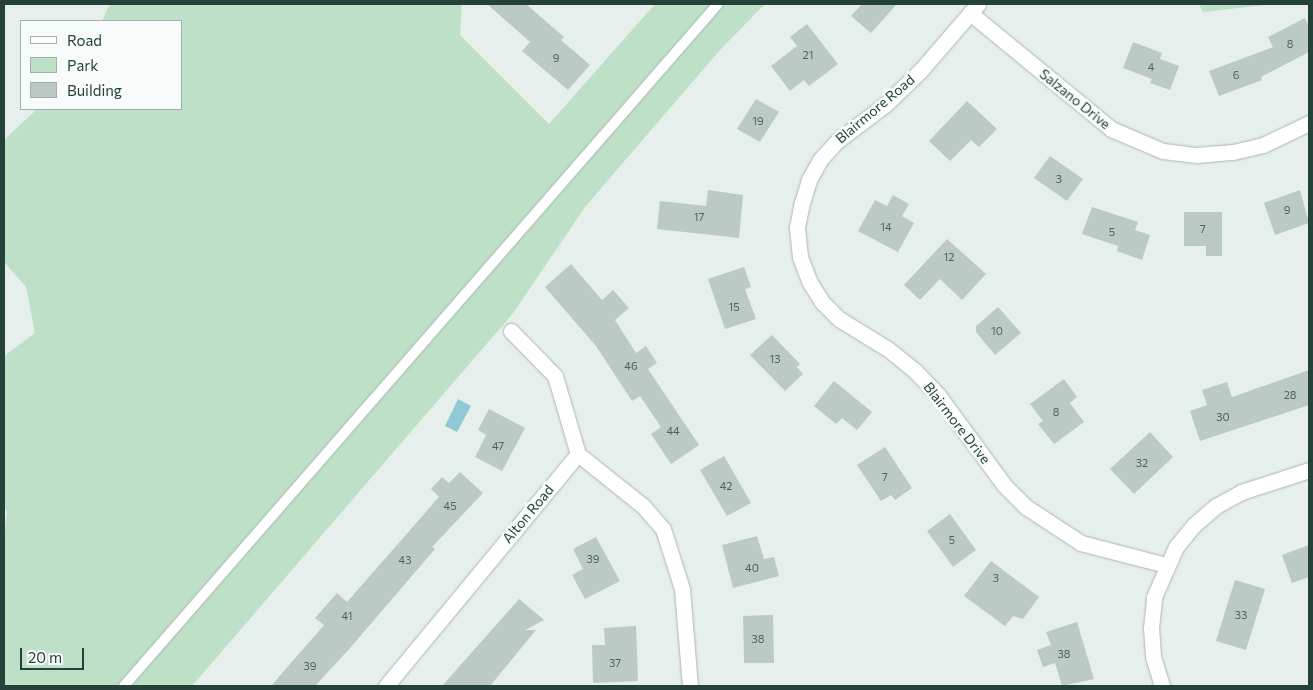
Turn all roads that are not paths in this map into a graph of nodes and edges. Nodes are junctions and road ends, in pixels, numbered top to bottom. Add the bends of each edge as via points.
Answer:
1 (718, 4) edge
2 (974, 8) edge
3 (1309, 123) edge
4 (797, 228) joint
5 (511, 331) dead end
6 (578, 454) junction
7 (1309, 470) edge
8 (1166, 566) junction
9 (124, 686) edge
10 (386, 686) edge
11 (690, 686) edge
12 (1162, 686) edge

1 - 9 lane
2 - 3 street, Salzano Drive via 1111,129 1163,150 1197,155 1233,152 1263,144
2 - 4 street, Blairmore Road via 921,70 886,104 837,141 820,160 809,180
4 - 8 street, Blairmore Drive via 800,257 822,302 838,319 888,349 916,372 938,395 1004,485 1026,507 1081,542
5 - 6 street via 555,376
6 - 10 street, Alton Road
6 - 11 street via 644,506 663,530 682,589
7 - 8 street via 1241,492 1216,506 1194,525
8 - 12 street via 1154,597 1151,628 1153,656

